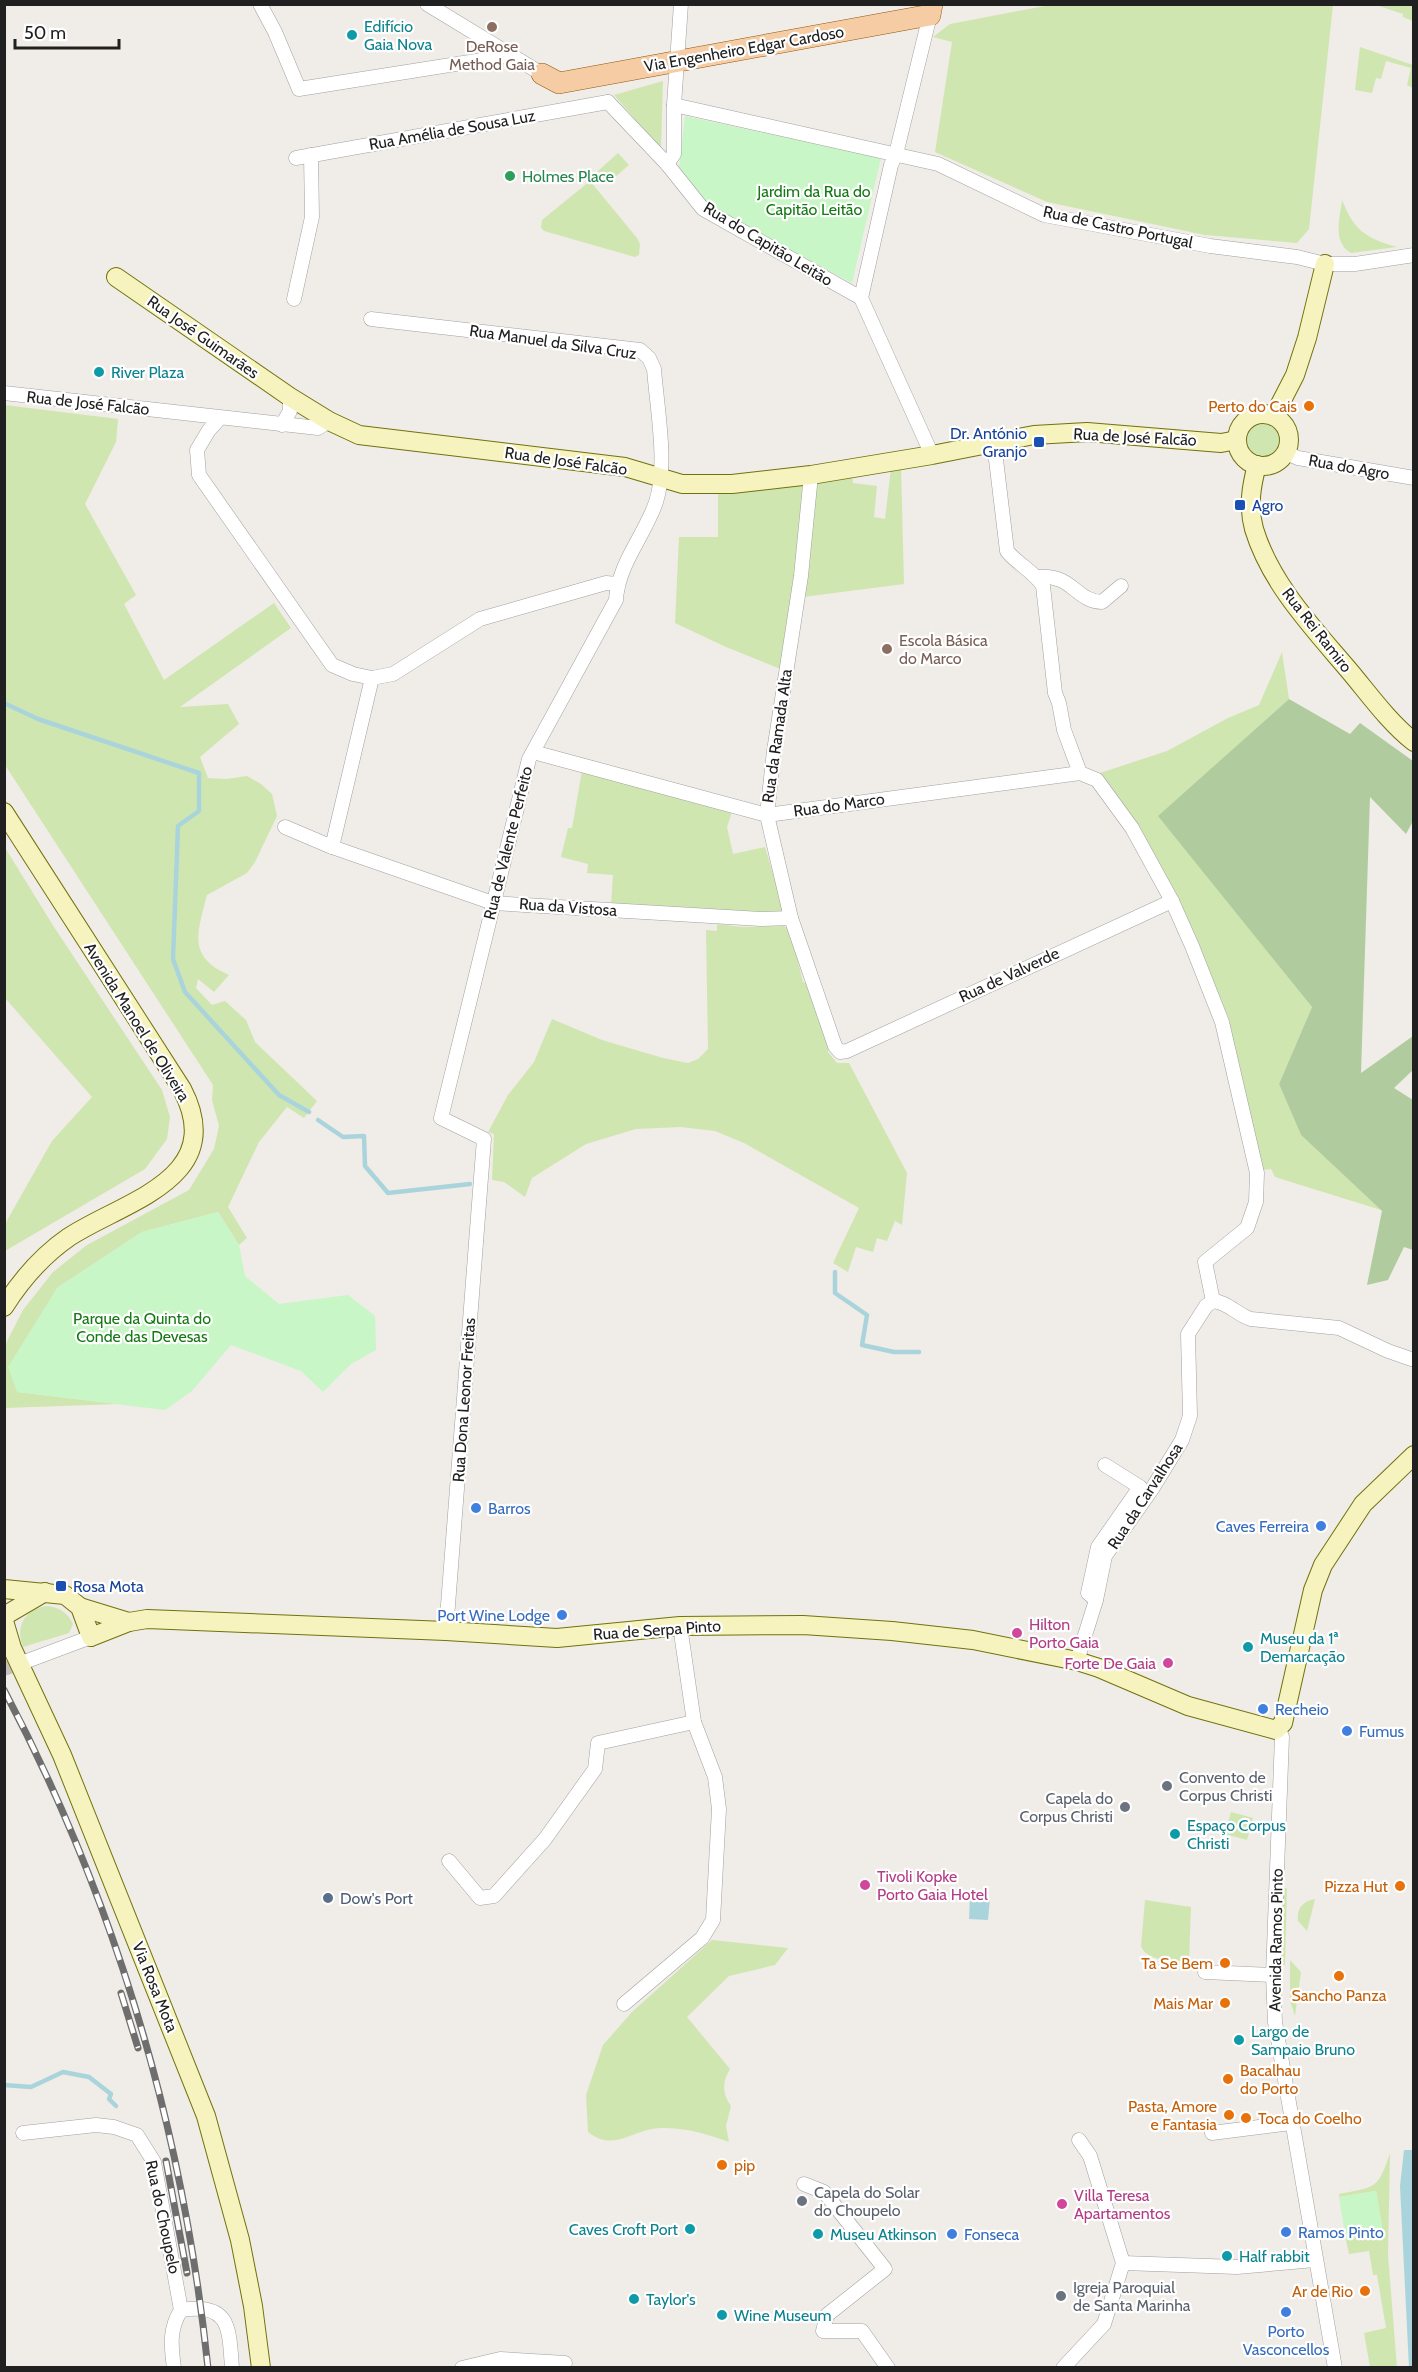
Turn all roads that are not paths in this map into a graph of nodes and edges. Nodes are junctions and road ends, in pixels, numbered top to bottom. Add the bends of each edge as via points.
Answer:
1 (260, 4) edge
2 (427, 4) edge
3 (681, 4) edge
4 (931, 10) edge
5 (513, 55) junction
6 (678, 61) junction
7 (610, 74) junction
8 (550, 78) joint
9 (608, 102) junction
10 (674, 105) junction
11 (896, 154) junction
12 (311, 155) junction
13 (296, 158) dead end
14 (667, 164) junction
15 (1413, 255) edge
16 (1325, 264) junction
17 (116, 277) dead end
18 (862, 296) junction
19 (294, 298) dead end
20 (371, 319) dead end
21 (4, 393) edge
22 (290, 397) junction
23 (1274, 416) junction
24 (220, 418) junction
25 (328, 421) junction
26 (282, 425) junction
27 (1237, 440) junction
28 (994, 443) junction
29 (1286, 453) junction
30 (933, 455) junction
31 (1257, 465) junction
32 (811, 475) junction
33 (659, 478) junction
34 (1413, 478) edge
35 (1038, 577) junction
36 (617, 584) junction
37 (1121, 586) dead end
38 (372, 678) junction
39 (1413, 742) edge
40 (533, 752) junction
41 (1080, 773) junction
42 (4, 812) edge
43 (767, 815) junction
44 (285, 827) dead end
45 (332, 847) junction
46 (1172, 901) junction
47 (493, 903) junction
48 (791, 918) junction
49 (847, 1051) joint
50 (483, 1170) joint
51 (1213, 1301) junction
52 (4, 1307) edge
53 (1413, 1360) edge
54 (1413, 1455) edge
55 (1105, 1465) dead end
56 (1406, 1470) edge
57 (4, 1589) edge
58 (45, 1592) junction
59 (1096, 1600) junction
60 (80, 1606) junction
61 (4, 1616) edge
62 (4, 1621) edge
63 (129, 1622) junction
64 (680, 1626) junction
65 (446, 1630) junction
66 (91, 1637) junction
67 (27, 1661) tunnel mouth
68 (1077, 1661) junction
69 (694, 1722) junction
70 (1279, 1729) junction
71 (449, 1861) dead end
72 (1205, 1972) dead end
73 (1274, 1975) junction
74 (624, 2004) dead end
75 (1292, 2123) junction
76 (23, 2133) dead end
77 (1212, 2133) dead end
78 (1078, 2140) dead end
79 (804, 2184) dead end
80 (1315, 2260) junction
81 (1123, 2263) junction
82 (181, 2310) junction
83 (565, 2363) dead end
84 (174, 2367) edge
85 (232, 2367) edge
86 (261, 2367) edge
87 (462, 2367) edge
88 (888, 2367) edge
89 (1063, 2367) edge
90 (1335, 2367) edge

1 - 5 street via 298,89
2 - 5 street
3 - 6 street
4 - 6 main road, Via Engenheiro Edgar Cardoso
4 - 11 street
5 - 8 street
6 - 7 main road, Via Engenheiro Edgar Cardoso
6 - 10 street
7 - 8 main road, Via Engenheiro Edgar Cardoso
7 - 9 street
9 - 12 street, Rua Amélia de Sousa Luz
9 - 14 street, Rua do Capitão Leitão
10 - 11 street, Rua de Castro Portugal
10 - 14 street via 674,154
11 - 16 street, Rua de Castro Portugal via 938,164 1044,215
11 - 18 street
12 - 13 street, Rua Amélia de Sousa Luz
12 - 19 street via 312,217
14 - 18 street, Rua do Capitão Leitão via 703,209
15 - 16 street, Rua de Castro Portugal via 1355,264
16 - 23 street via 1295,375
17 - 22 street, Rua José Guimarães
18 - 30 street
20 - 33 street, Rua Manuel da Silva Cruz via 640,350 654,369 662,454
21 - 24 street, Rua de José Falcão
22 - 25 street, Rua José Guimarães
22 - 26 street via 290,411
23 - 27 street via 1249,418
23 - 29 street via 1287,428
24 - 26 street, Rua de José Falcão
24 - 38 street via 197,450 198,475 332,665
25 - 26 street, Rua de José Falcão via 318,428
25 - 33 street, Rua de José Falcão via 359,435 624,468
27 - 28 street, Rua de José Falcão via 1221,443 1087,432 1034,435
27 - 31 street via 1243,456
28 - 30 street, Rua de José Falcão
28 - 35 street via 1007,552
29 - 31 street via 1273,464
29 - 34 street, Rua do Agro
30 - 32 street, Rua de José Falcão
31 - 39 street, Rua Rei Ramiro via 1251,513 1260,544 1278,579 1300,612
32 - 33 street, Rua de José Falcão via 732,484 682,484
32 - 43 street, Rua da Ramada Alta via 801,576
33 - 36 street, Rua de Valente Perfeito via 656,501
35 - 37 street via 1056,577 1092,602 1102,602
35 - 41 street via 1043,586 1055,693
36 - 38 street via 606,583 480,619 393,674
36 - 40 street, Rua de Valente Perfeito via 616,600
38 - 45 street
40 - 43 street, Rua do Marco
40 - 47 street, Rua de Valente Perfeito
41 - 43 street, Rua do Marco
41 - 46 street via 1097,780 1132,828
42 - 52 street, Avenida Manoel de Oliveira via 182,1089 193,1125 187,1157 171,1179 61,1242 33,1269
43 - 48 street, Rua da Ramada Alta
44 - 45 street, Rua da Vistosa
45 - 47 street, Rua da Vistosa
46 - 49 street, Rua de Valverde
46 - 51 street via 1222,1022 1257,1173 1256,1202 1247,1228 1205,1262
47 - 48 street, Rua da Vistosa
47 - 50 street, Rua de Valente Perfeito via 441,1118 484,1139
48 - 49 street, Rua da Ramada Alta via 835,1046 840,1052
50 - 65 street, Rua Dona Leonor Freitas
51 - 53 street via 1251,1318 1339,1328
51 - 59 street, Rua da Carvalhosa via 1188,1334 1190,1416 1182,1440 1106,1556
54 - 56 street, Avenida Ramos Pinto via 1404,1462
55 - 59 street via 1140,1487 1098,1547 1088,1593
56 - 70 street, Avenida Ramos Pinto via 1363,1504 1320,1571
57 - 58 street
58 - 60 street via 65,1595
58 - 61 street
59 - 68 street, Rua da Carvalhosa
60 - 63 street
60 - 66 street
62 - 86 street, Via Rosa Mota via 12,1648 62,1755 206,2116 240,2240
63 - 65 street, Rua de Serpa Pinto via 147,1619
63 - 66 street, Rua de Serpa Pinto
64 - 65 street, Rua de Serpa Pinto via 557,1638
64 - 68 street, Rua de Serpa Pinto via 803,1624 892,1631 973,1640
64 - 69 street
66 - 67 street, Rua de Serpa Pinto
68 - 70 street, Rua de Serpa Pinto via 1188,1706
69 - 71 street via 598,1743 596,1769 545,1839 494,1896 480,1898
69 - 74 street via 714,1777 719,1809 713,1920 702,1938
70 - 73 street, Avenida Ramos Pinto via 1282,1737
72 - 73 street
73 - 75 street, Avenida Ramos Pinto via 1275,2022
75 - 77 street
75 - 80 street, Avenida Ramos Pinto
76 - 82 street, Rua do Choupelo via 96,2125 137,2135 154,2162
78 - 81 street via 1090,2156
79 - 88 street via 824,2192 885,2269 827,2315 823,2331 862,2331
80 - 81 street via 1237,2267
80 - 90 street, Avenida Ramos Pinto
81 - 89 street via 1104,2324
82 - 84 street via 170,2337
82 - 85 street via 205,2308 217,2313 228,2326
83 - 87 street via 500,2359

